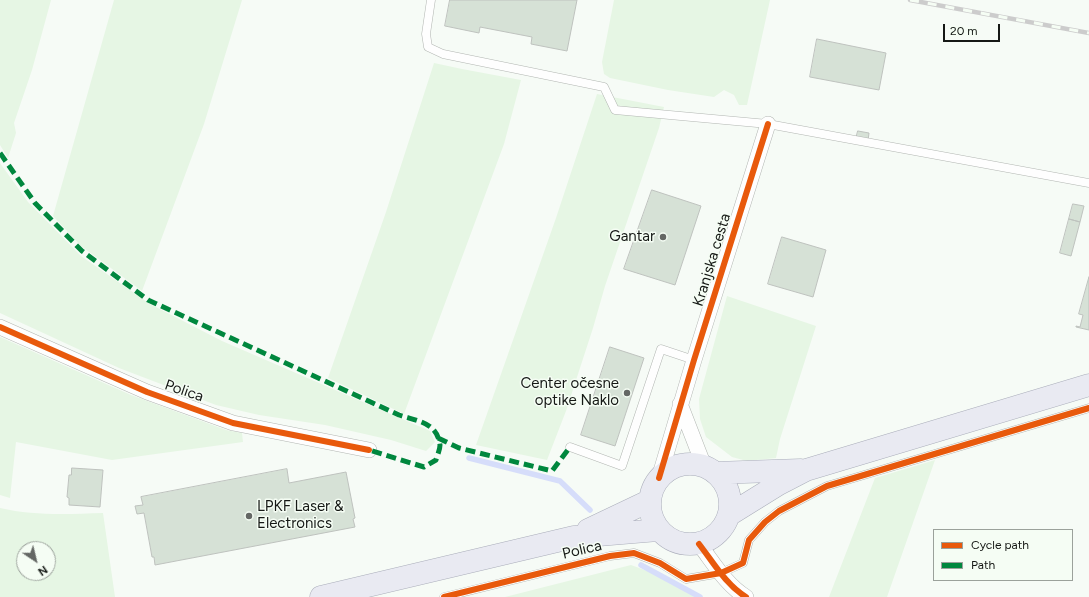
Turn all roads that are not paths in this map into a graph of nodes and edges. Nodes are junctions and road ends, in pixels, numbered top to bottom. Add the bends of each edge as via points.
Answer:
1 (432, 0) edge
2 (768, 124) junction
3 (1089, 183) edge
4 (0, 327) edge
5 (694, 360) junction
6 (1089, 385) edge
7 (680, 404) junction
8 (1089, 408) edge
9 (570, 447) dead end
10 (369, 450) dead end
11 (710, 469) junction
12 (806, 470) junction
13 (659, 478) junction
14 (649, 501) junction
15 (729, 515) junction
16 (658, 530) junction
17 (574, 537) junction
18 (699, 544) junction
19 (721, 573) junction
20 (320, 597) edge
21 (444, 597) edge
22 (746, 597) edge

1 - 2 lane via 426,34 428,47 443,54 604,87 615,110
2 - 3 lane
2 - 5 street, Kranjska cesta
4 - 10 street, Polica via 147,392 233,423
5 - 7 street, Kranjska cesta
5 - 9 lane via 661,349 622,466
6 - 12 main road
7 - 11 street
7 - 13 street, Kranjska cesta
8 - 19 lane, Polica via 826,486 765,522 749,540 744,563
11 - 12 main road
11 - 13 main road via 695,464 680,465 666,471
11 - 15 main road via 723,481 728,492 731,503
12 - 15 main road
13 - 14 main road via 652,489
14 - 16 main road via 651,516
14 - 17 main road
15 - 18 main road via 718,533 710,540
16 - 17 main road
16 - 18 main road via 666,538 677,543
17 - 20 main road
18 - 19 street
19 - 21 lane, Polica via 686,579 660,563 634,553 610,556
19 - 22 street

